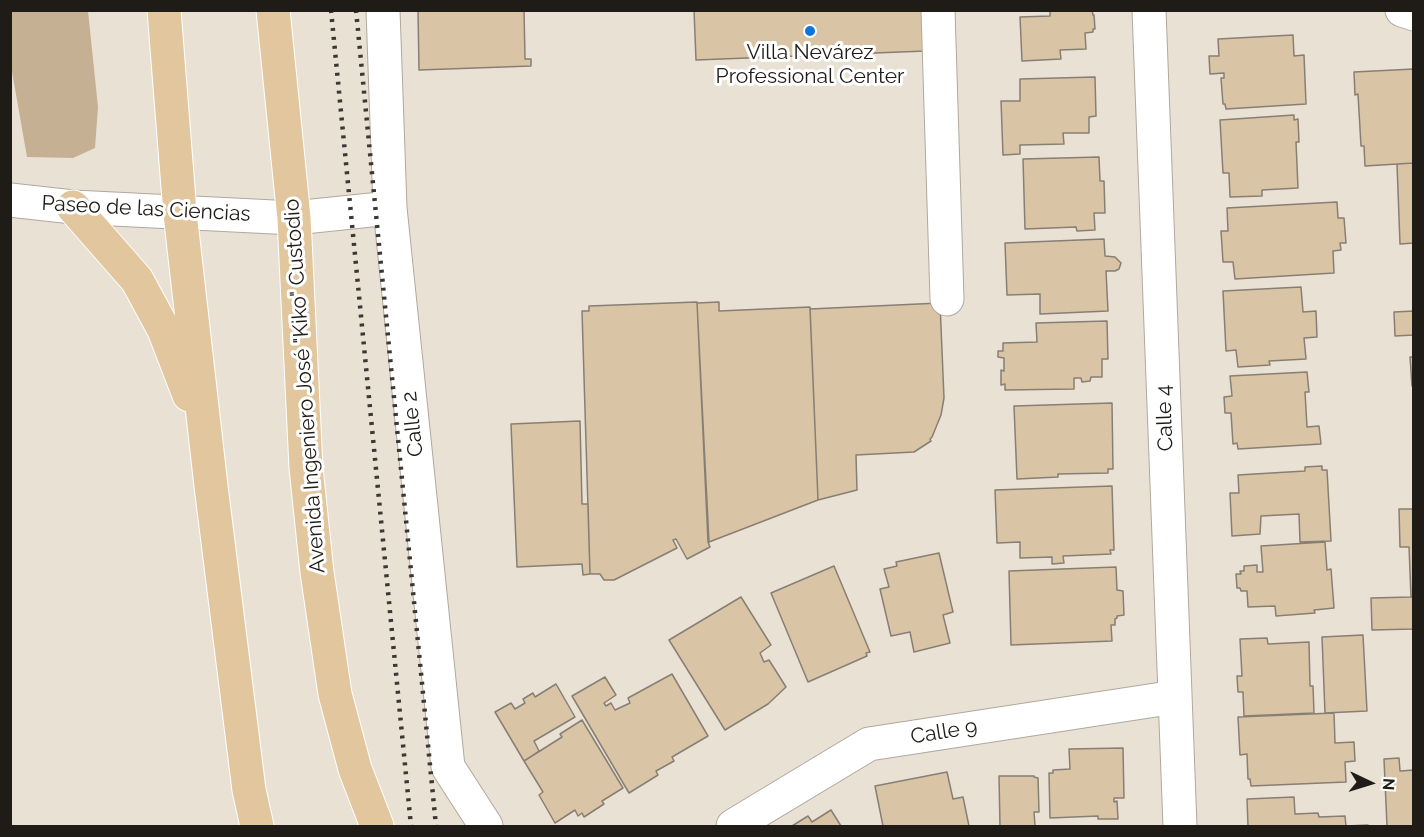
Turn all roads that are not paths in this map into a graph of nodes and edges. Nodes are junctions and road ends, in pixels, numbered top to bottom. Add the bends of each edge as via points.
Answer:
1 (164, 10) edge
2 (273, 10) edge
3 (382, 10) edge
4 (938, 10) edge
5 (1149, 10) edge
6 (1402, 10) edge
7 (1413, 14) edge
8 (10, 200) edge
9 (74, 207) junction
10 (390, 208) junction
11 (180, 213) junction
12 (294, 218) junction
13 (947, 299) dead end
14 (206, 438) junction
15 (1175, 697) junction
16 (257, 826) edge
17 (377, 826) edge
18 (486, 826) edge
19 (733, 826) edge
20 (1180, 826) edge

1 - 11 main road
2 - 12 main road, Avenida Ingeniero José "Kiko" Custodio
3 - 10 street, Calle 2
4 - 13 street
5 - 15 street, Calle 4
6 - 7 street
8 - 9 street, Paseo de las Ciencias
9 - 11 street, Paseo de las Ciencias
9 - 14 main road via 137,280 164,330
10 - 12 street, Paseo de las Ciencias
10 - 18 street, Calle 2 via 448,767
11 - 12 street, Paseo de las Ciencias
11 - 14 main road
12 - 17 main road, Avenida Ingeniero José "Kiko" Custodio via 306,468 317,572 335,694 355,769
14 - 16 main road via 249,789
15 - 19 street, Calle 9 via 869,744
15 - 20 street, Calle 4

